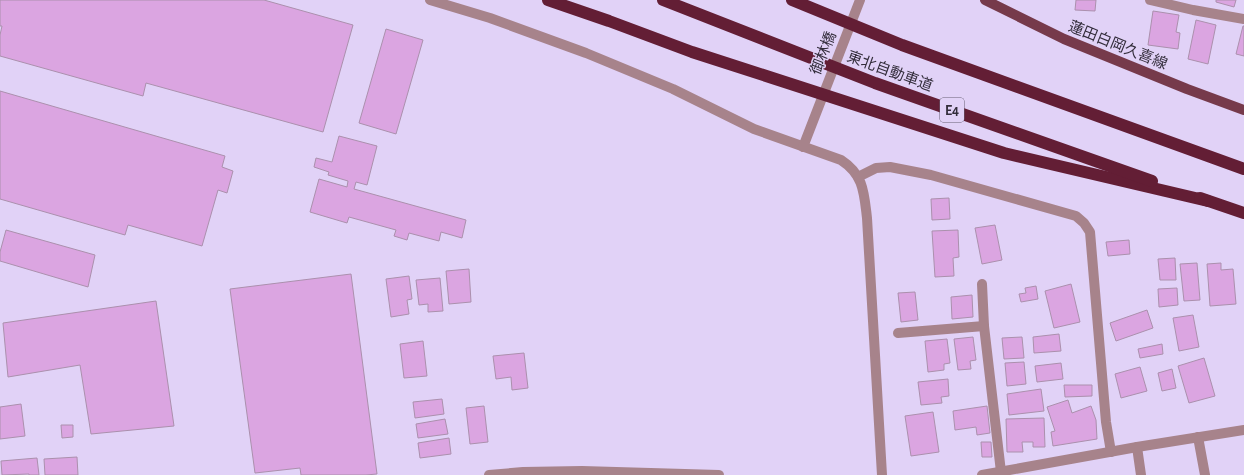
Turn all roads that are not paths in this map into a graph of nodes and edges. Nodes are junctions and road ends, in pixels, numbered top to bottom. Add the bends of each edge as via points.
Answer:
1 (430, 0) edge
2 (548, 0) edge
3 (663, 0) edge
4 (792, 0) edge
5 (860, 0) edge
6 (985, 0) edge
7 (1150, 0) edge
8 (1244, 19) edge
9 (1244, 110) edge
10 (803, 147) junction
11 (1244, 169) edge
12 (858, 177) junction
13 (1208, 201) junction
14 (1244, 214) edge
15 (982, 284) dead end
16 (984, 326) junction
17 (898, 333) dead end
18 (1244, 430) edge
19 (1198, 437) junction
20 (1137, 447) junction
21 (1111, 452) junction
22 (1008, 472) edge
23 (582, 473) edge
24 (523, 474) edge
25 (643, 474) edge
26 (489, 475) edge
27 (719, 475) edge
28 (882, 475) edge
29 (982, 475) edge
30 (1141, 475) edge
31 (1205, 475) edge

1 - 10 street via 490,18 586,53 673,89 754,129
2 - 13 highway via 692,52 1004,153
3 - 13 highway, 東北自動車道 / E4 via 875,83
4 - 11 highway, 東北自動車道 via 902,45
5 - 10 street, 御林橋
6 - 9 main road, 蓮田白岡久喜線 via 1071,42
7 - 8 street
10 - 12 street via 841,160 855,171
12 - 21 street via 876,168 890,167 1076,216 1084,223 1090,232 1106,422
12 - 28 street via 864,193 867,218
13 - 14 highway, 東北自動車道 / E4
15 - 16 street
16 - 17 street
16 - 22 street
18 - 19 street
19 - 20 street
19 - 31 street
20 - 21 street
20 - 30 street
21 - 22 street
22 - 29 street
23 - 24 street
23 - 25 street
24 - 26 street
25 - 27 street

